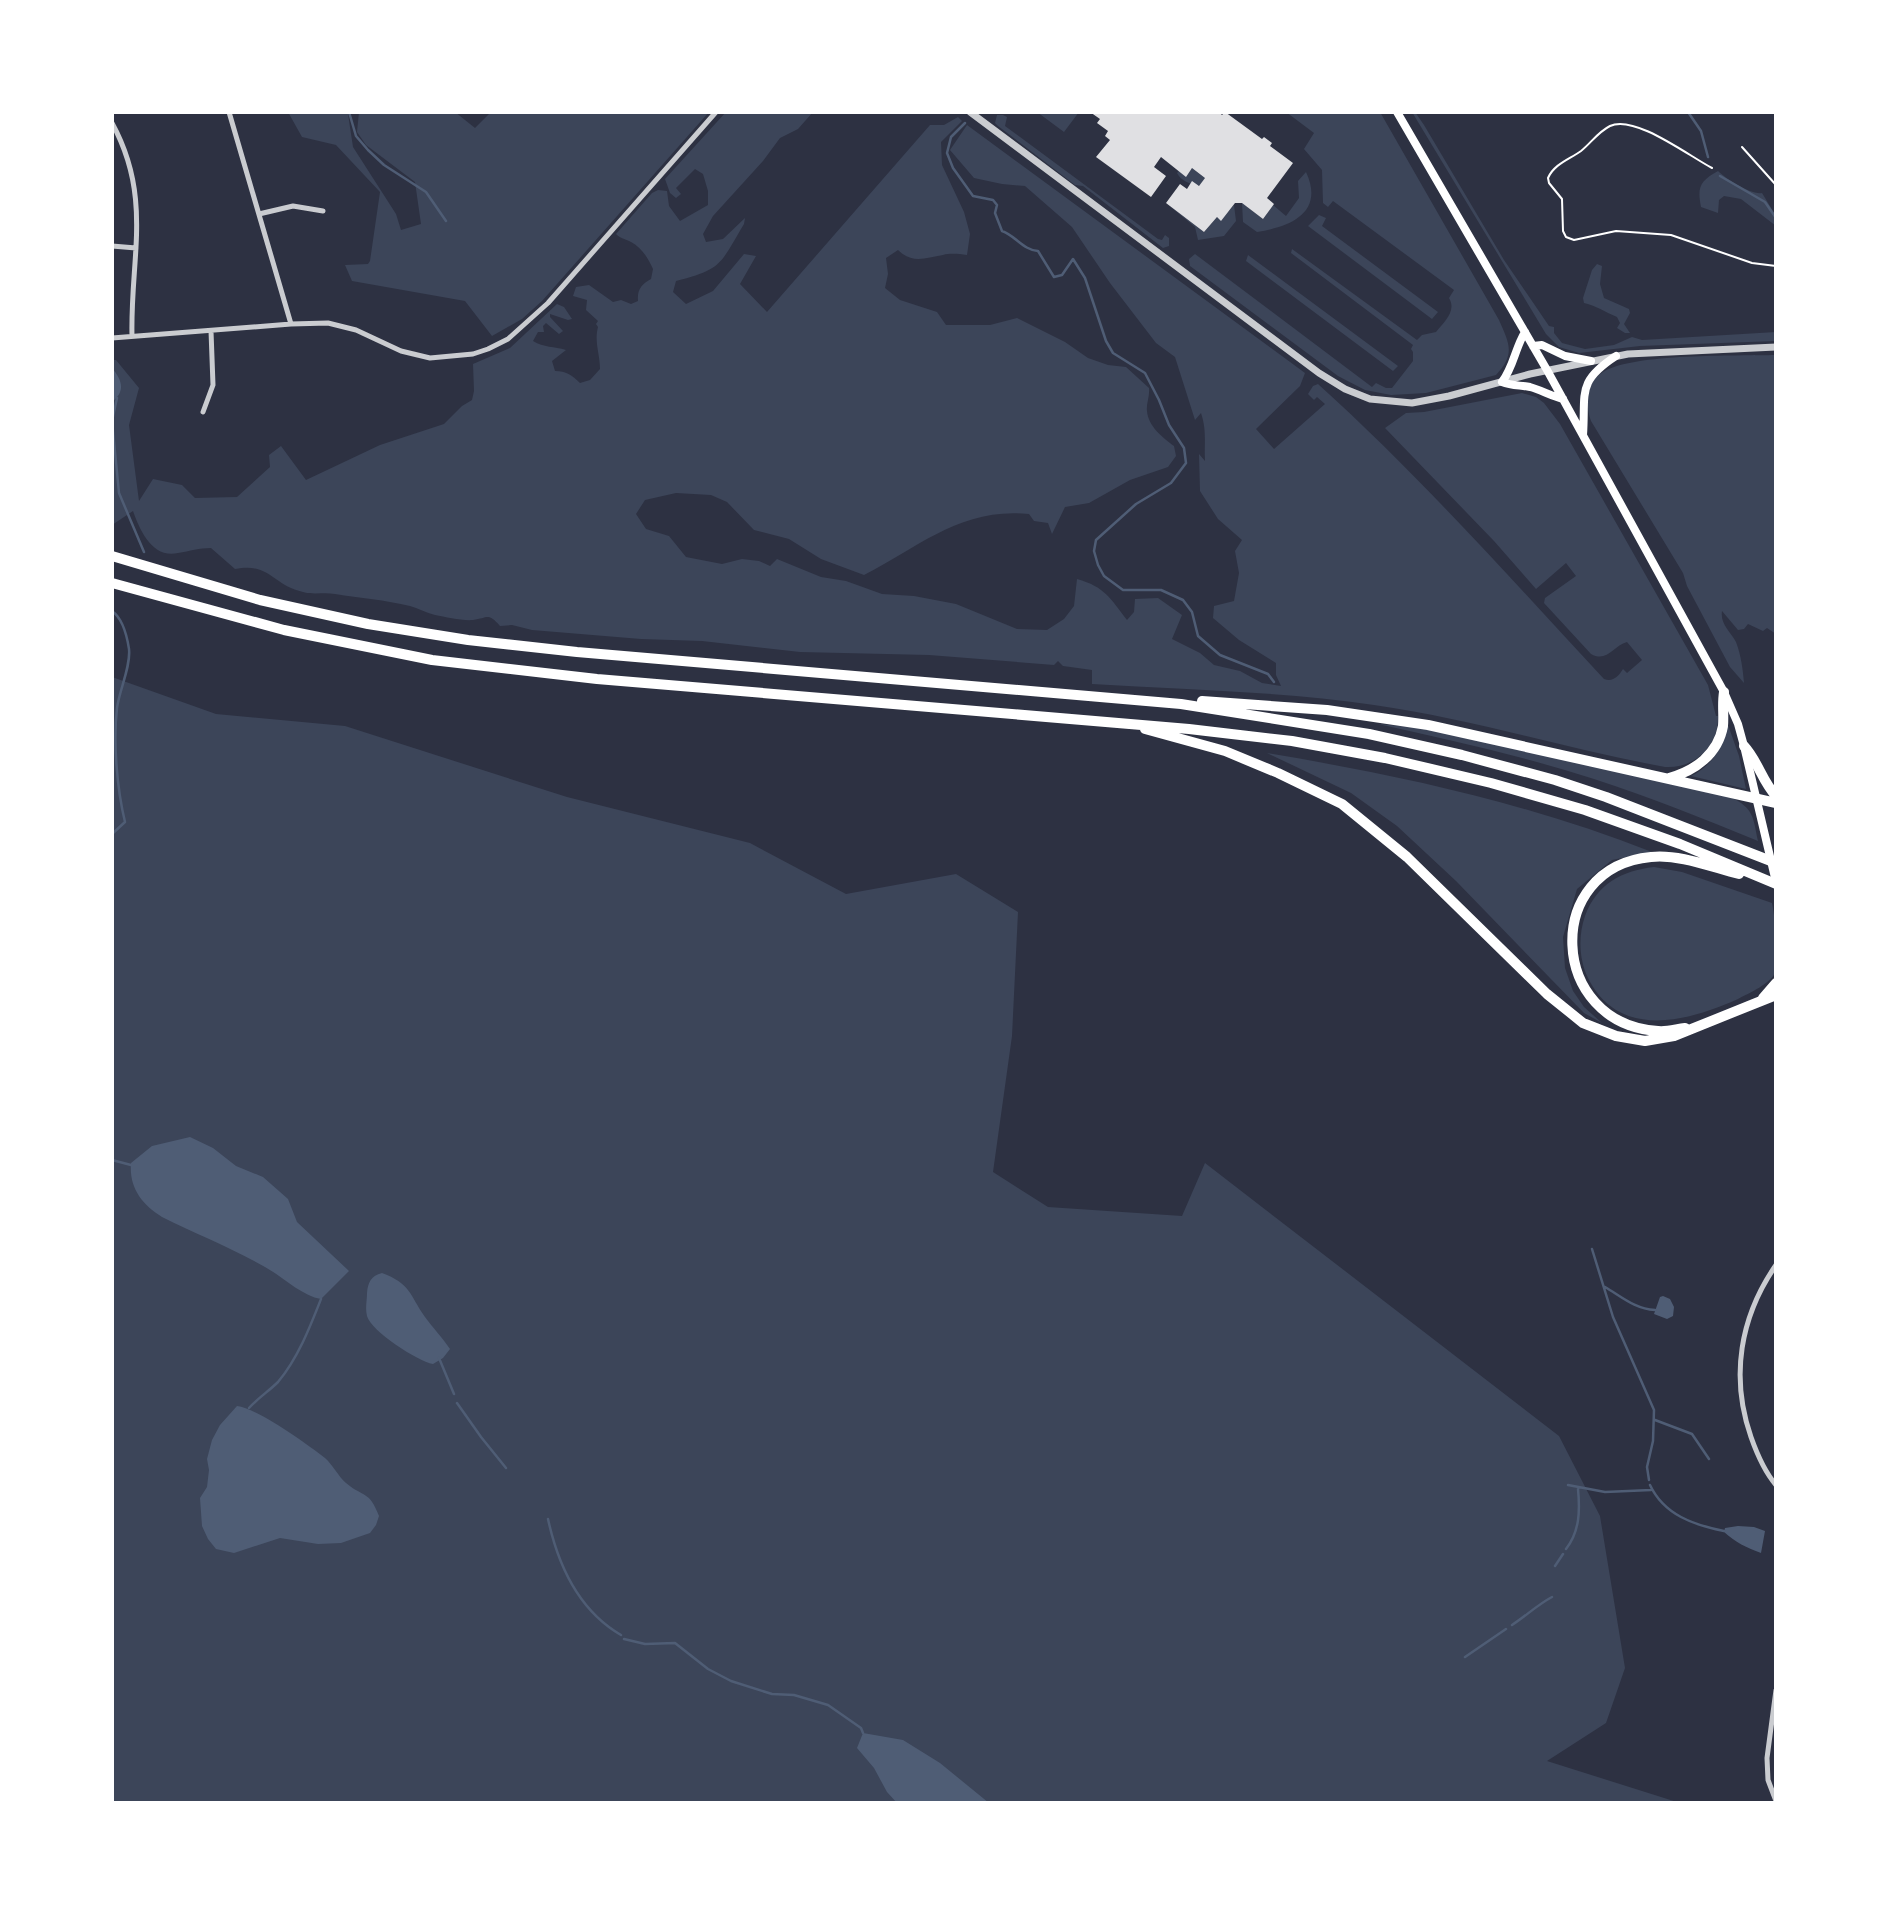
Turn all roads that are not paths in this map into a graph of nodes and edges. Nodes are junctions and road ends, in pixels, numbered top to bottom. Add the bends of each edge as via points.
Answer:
1 (229, 112) edge
2 (716, 112) edge
3 (970, 112) edge
4 (1397, 112) edge
5 (112, 123) edge
6 (323, 211) dead end
7 (259, 214) junction
8 (112, 246) edge
9 (136, 248) junction
10 (291, 324) junction
11 (211, 331) junction
12 (1525, 332) junction
13 (132, 336) junction
14 (112, 338) edge
15 (1533, 346) junction
16 (1776, 347) edge
17 (1616, 356) junction
18 (1591, 361) junction
19 (1547, 370) junction
20 (1502, 382) junction
21 (1563, 398) junction
22 (202, 412) dead end
23 (1583, 435) junction
24 (112, 556) edge
25 (112, 583) edge
26 (1724, 692) junction
27 (1181, 704) junction
28 (1128, 724) junction
29 (1744, 746) junction
30 (1669, 778) junction
31 (1776, 796) edge
32 (1758, 799) junction
33 (1776, 803) edge
34 (1776, 863) edge
35 (1774, 883) edge
36 (1776, 983) edge
37 (1776, 995) edge
38 (1760, 1001) junction
39 (1776, 1004) edge
40 (1702, 1025) junction
41 (1776, 1265) edge
42 (1776, 1485) edge
43 (1776, 1690) edge
44 (1776, 1801) edge

1 - 7 street
2 - 10 street via 548,303 498,345 473,354 430,358 342,326
3 - 20 street via 1345,388 1370,399 1412,403
4 - 12 main road
5 - 9 street via 134,183
6 - 7 street via 293,206
7 - 10 street
8 - 9 street
9 - 13 street
10 - 11 street
11 - 13 street
11 - 22 street via 213,385
12 - 15 main road
12 - 20 main road
13 - 14 street
15 - 18 main road
15 - 19 main road
16 - 17 street
17 - 18 street
17 - 23 main road via 1585,385
18 - 19 street
19 - 20 street
19 - 21 main road
20 - 21 main road
21 - 23 main road
23 - 26 main road
24 - 27 highway via 260,600 468,640
25 - 28 highway via 284,631 432,660
26 - 29 main road
26 - 30 highway via 1722,728 1715,747 1698,765
27 - 30 highway via 1189,700 1382,717
27 - 34 highway via 1368,734 1509,767 1606,797
28 - 35 highway via 1292,741 1491,783 1620,822
28 - 40 highway via 1225,751 1342,804 1407,857 1547,994 1583,1023 1645,1041
29 - 31 highway
29 - 32 main road
30 - 32 highway
32 - 33 highway
32 - 35 main road
35 - 40 highway via 1652,856 1616,866 1581,901 1573,925 1572,955 1601,1011 1624,1024 1660,1031
36 - 38 highway
37 - 38 highway
38 - 39 highway
38 - 40 highway
41 - 42 street via 1751,1309 1739,1374 1748,1427 1759,1459
43 - 44 street via 1767,1758 1768,1780

